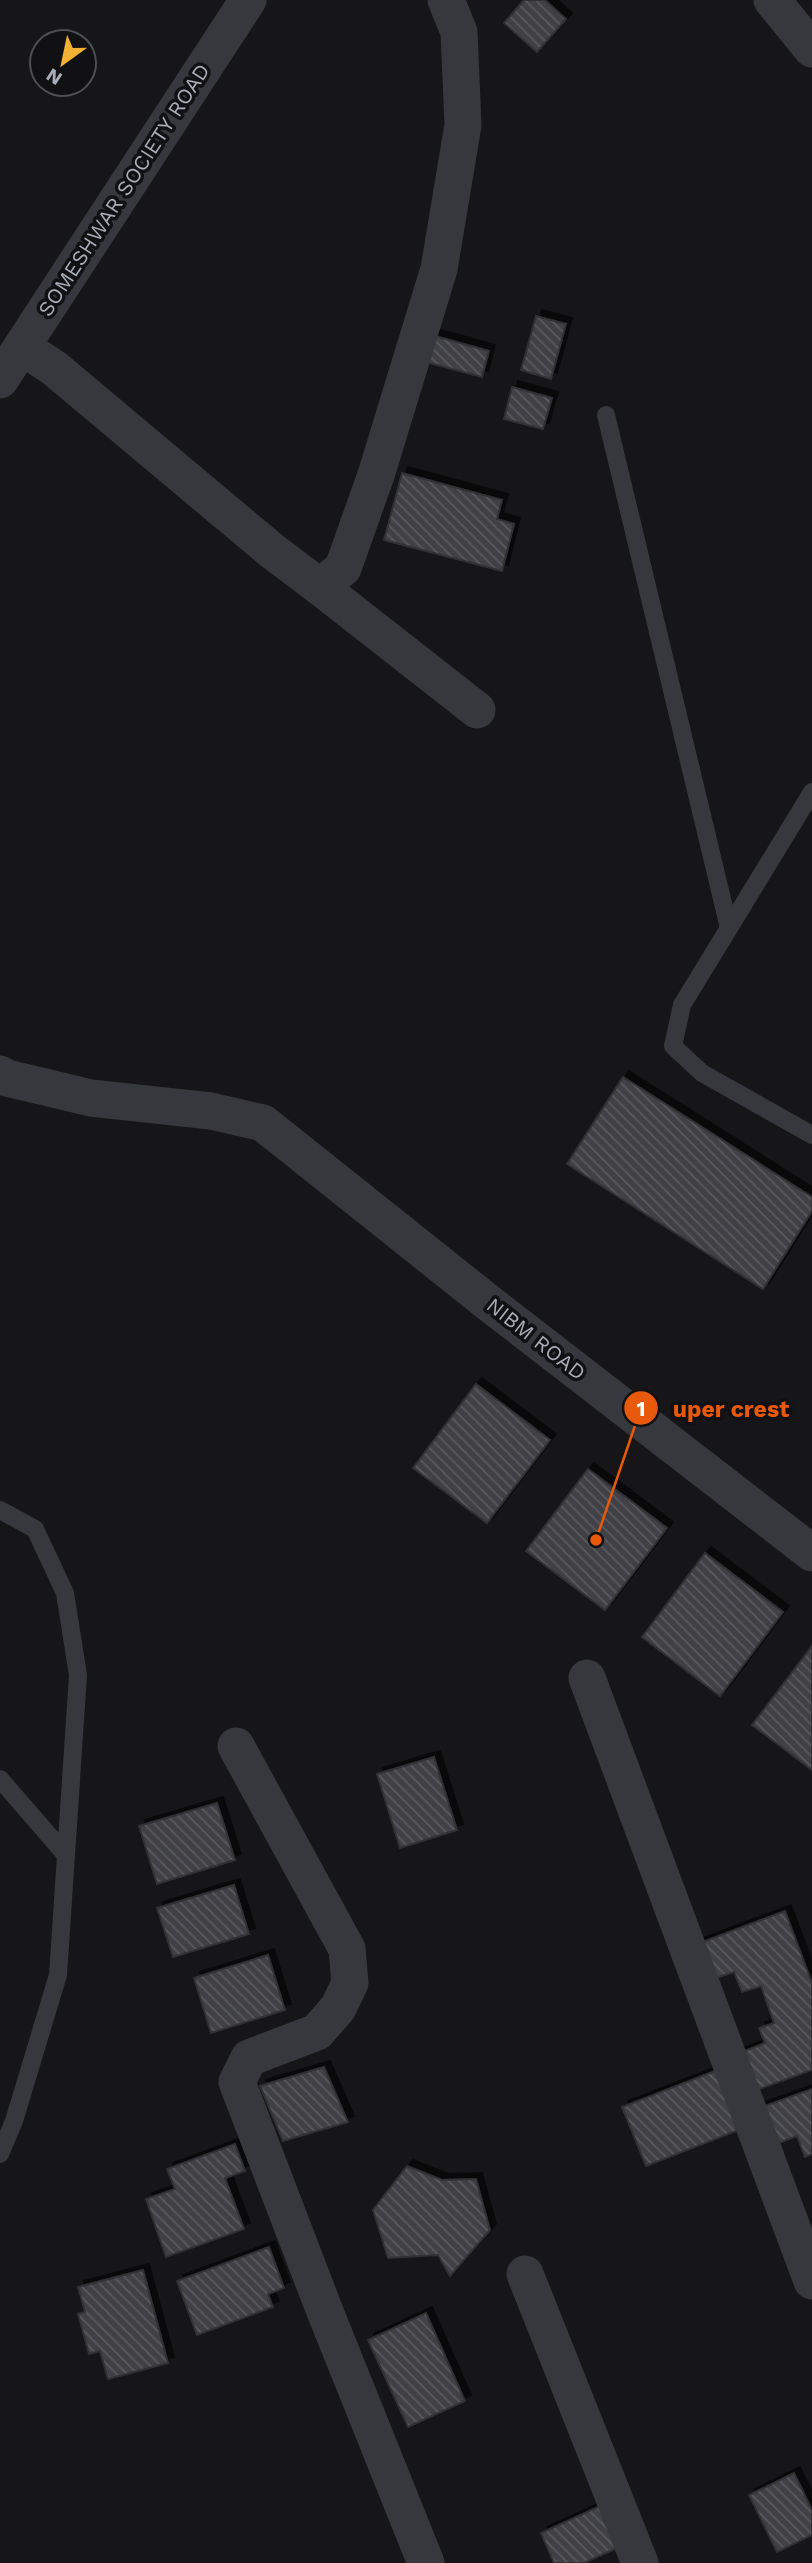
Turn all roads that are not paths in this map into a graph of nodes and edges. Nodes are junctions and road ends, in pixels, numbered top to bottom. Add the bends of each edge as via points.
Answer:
1 (248, 0) edge
2 (446, 0) edge
3 (772, 0) edge
4 (812, 49) edge
5 (22, 347) junction
6 (0, 380) edge
7 (606, 415) dead end
8 (320, 587) junction
9 (477, 710) dead end
10 (812, 792) edge
11 (729, 928) junction
12 (0, 1074) edge
13 (812, 1135) edge
14 (0, 1510) edge
15 (812, 1553) edge
16 (587, 1678) dead end
17 (236, 1746) dead end
18 (0, 1779) edge
19 (66, 1855) junction
20 (0, 2154) edge
21 (525, 2274) dead end
22 (812, 2281) edge
23 (426, 2563) edge
24 (640, 2563) edge

1 - 5 street, SOMESHWAR SOCIETY ROAD
2 - 8 street via 459,32 463,125 439,269 343,568
3 - 4 street
5 - 6 street, SOMESHWAR SOCIETY ROAD
5 - 8 street via 54,368
7 - 11 lane
8 - 9 street
10 - 11 lane
11 - 13 lane via 682,1004 673,1046 702,1073
12 - 15 street, NIBM ROAD via 91,1098 211,1111 263,1123
14 - 19 lane via 35,1529 65,1592 78,1675
16 - 22 street
17 - 23 street via 347,1949 350,1983 338,2008 317,2032 249,2058 237,2082
18 - 19 lane
19 - 20 lane via 58,1975
21 - 24 street

